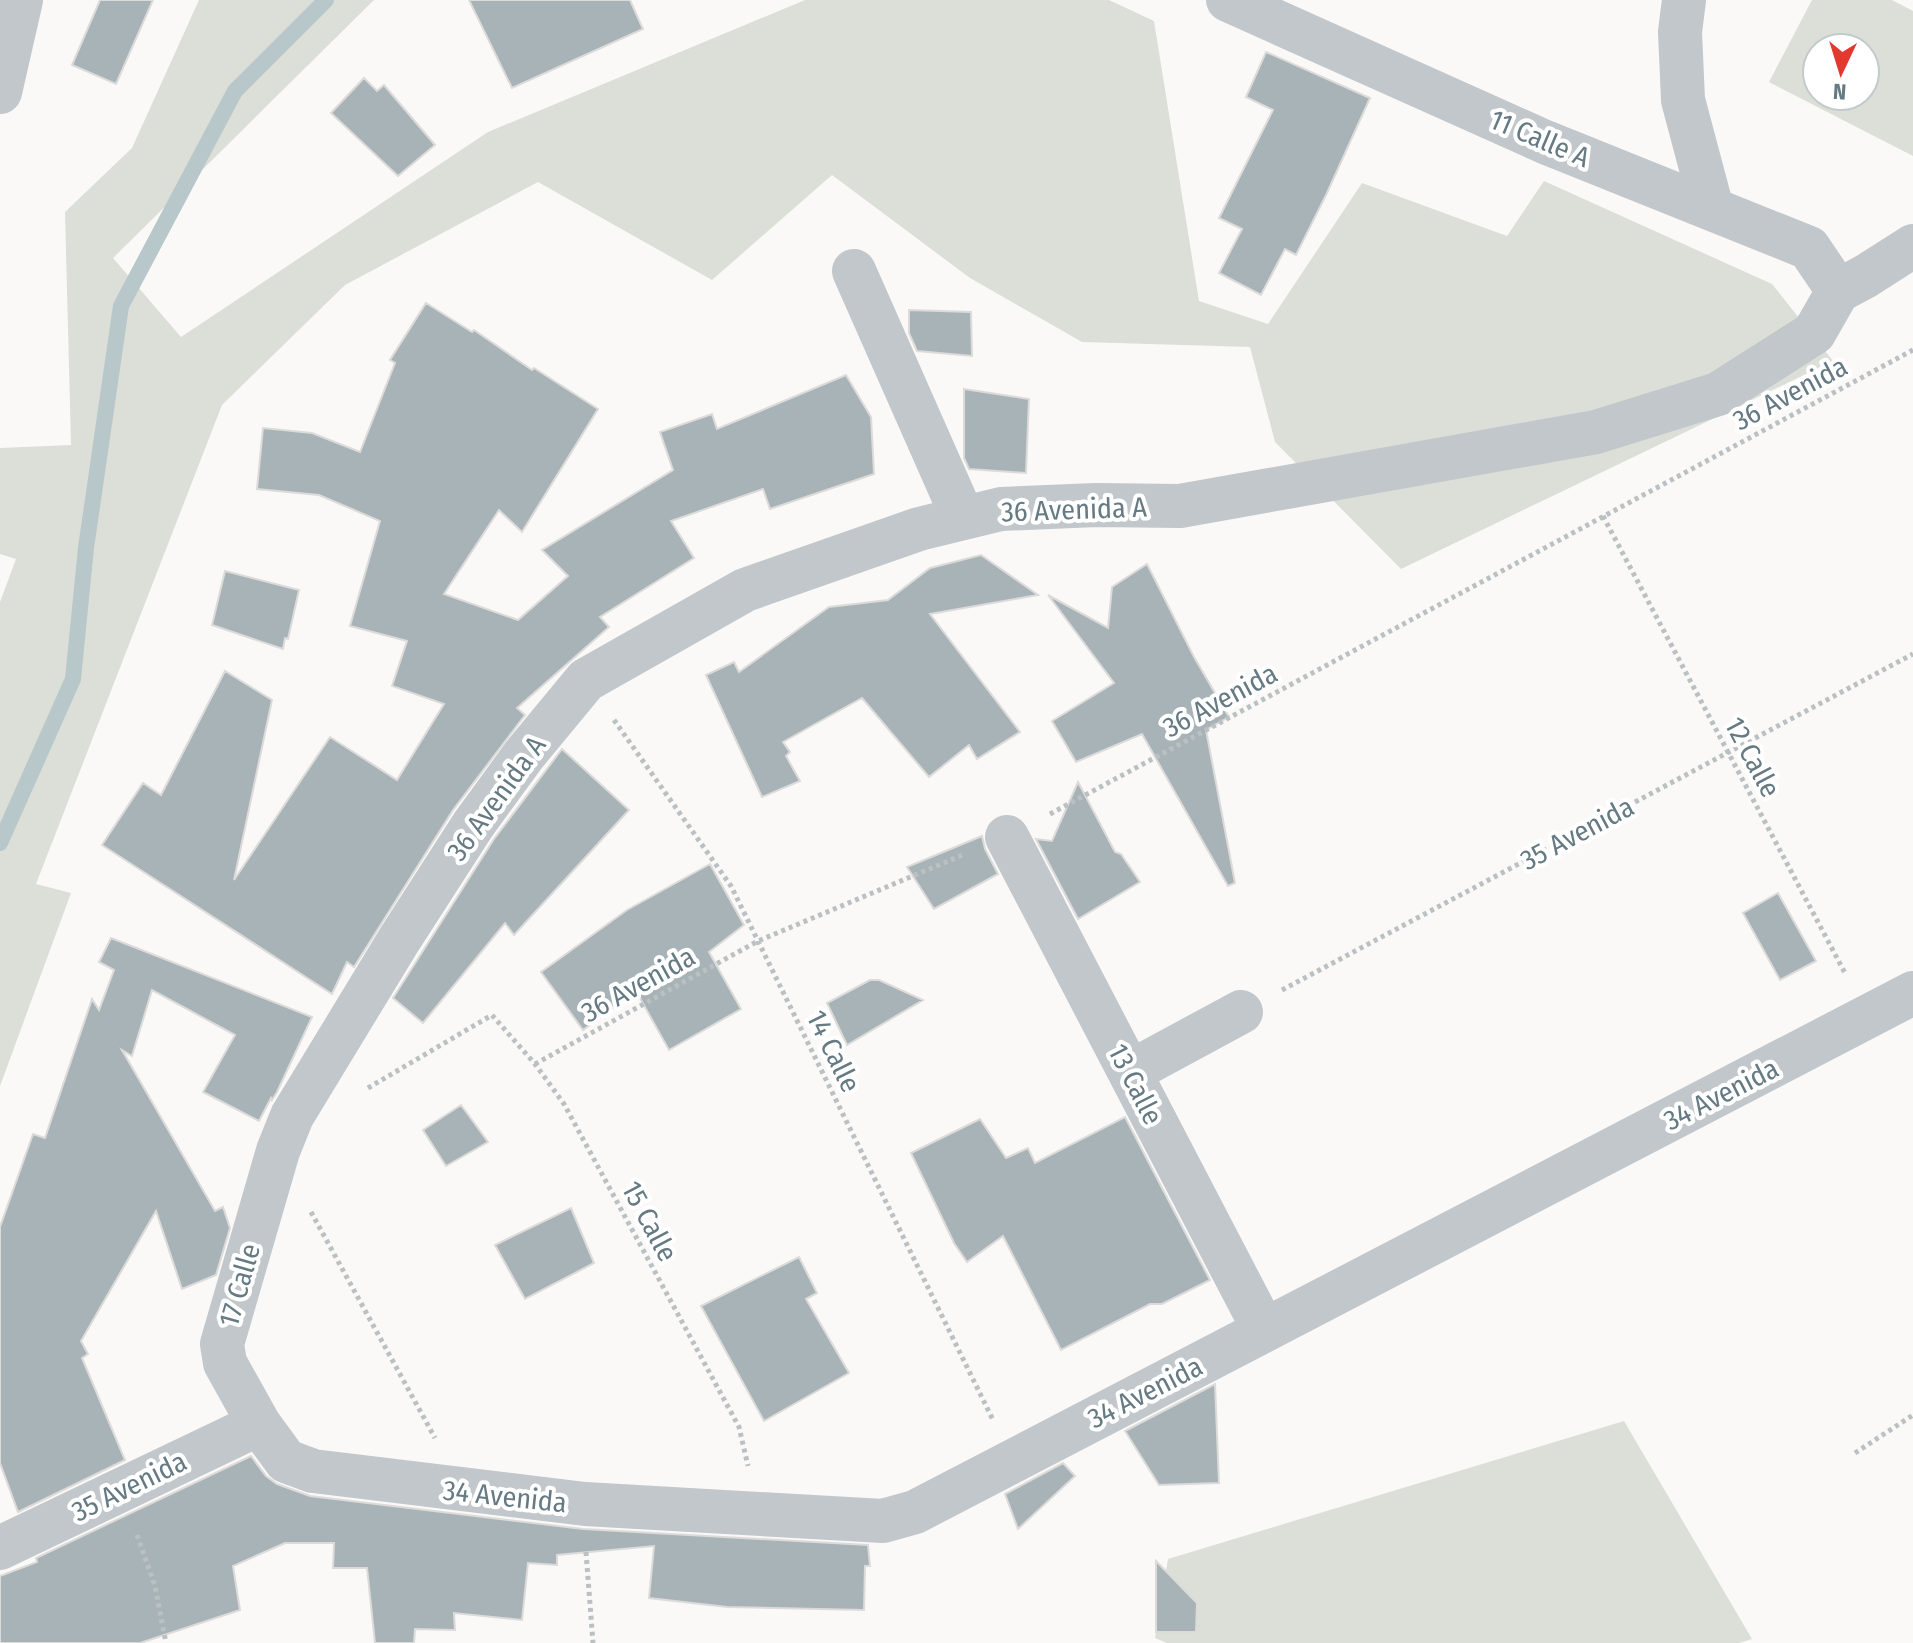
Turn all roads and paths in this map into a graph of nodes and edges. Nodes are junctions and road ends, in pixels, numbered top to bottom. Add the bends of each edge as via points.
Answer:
1 (21, 0) edge
2 (1228, 0) edge
3 (1684, 0) edge
4 (0, 92) edge
5 (1712, 209) junction
6 (1913, 246) edge
7 (854, 271) dead end
8 (1838, 291) junction
9 (1913, 350) edge
10 (1603, 516) junction
11 (963, 518) junction
12 (1913, 654) edge
13 (586, 680) junction
14 (1728, 752) junction
15 (1007, 837) junction
16 (758, 941) junction
17 (1913, 993) edge
18 (1241, 1012) joint
19 (1868, 1017) junction
20 (535, 1064) junction
21 (1130, 1072) junction
22 (366, 1089) dead end
23 (285, 1134) junction
24 (1264, 1330) junction
25 (1913, 1415) edge
26 (259, 1424) junction
27 (1855, 1453) dead end
28 (1013, 1460) junction
29 (747, 1461) dead end
30 (313, 1471) joint
31 (121, 1489) junction
32 (463, 1491) junction
33 (585, 1504) junction
34 (0, 1548) edge
35 (166, 1643) edge
36 (593, 1643) edge

1 - 4 street
2 - 5 street, 11 Calle A via 1545,142
3 - 5 street via 1683,100
5 - 8 street, 11 Calle A via 1809,248
6 - 8 street, 36 Avenida A
7 - 11 street
8 - 11 street, 36 Avenida A via 1814,333 1718,394 1596,432 1180,506 1001,509
9 - 10 path, 36 Avenida
10 - 14 path, 12 Calle
10 - 15 path, 36 Avenida
11 - 13 street, 36 Avenida A via 745,590
12 - 14 path, 35 Avenida
13 - 16 path, 14 Calle via 723,872
13 - 23 street, 36 Avenida A via 473,825
14 - 18 path, 35 Avenida
14 - 19 path, 12 Calle
15 - 16 path, 36 Avenida
15 - 21 street, 13 Calle
16 - 20 path, 36 Avenida
16 - 28 path, 14 Calle
17 - 19 street, 34 Avenida
18 - 21 street
19 - 24 street, 34 Avenida
20 - 22 path, 15 Calle via 492,1015
20 - 29 path, 15 Calle via 564,1104 739,1427
21 - 24 street, 13 Calle
23 - 26 street, 17 Calle via 222,1344 225,1363
23 - 32 path
24 - 28 street, 34 Avenida
25 - 27 path
26 - 30 street, 17 Calle via 286,1461
26 - 31 street, 35 Avenida
28 - 33 street, 34 Avenida via 915,1512 883,1521
30 - 32 street, 34 Avenida
31 - 34 street, 35 Avenida
31 - 35 path via 155,1586
32 - 33 street, 34 Avenida
33 - 36 path

